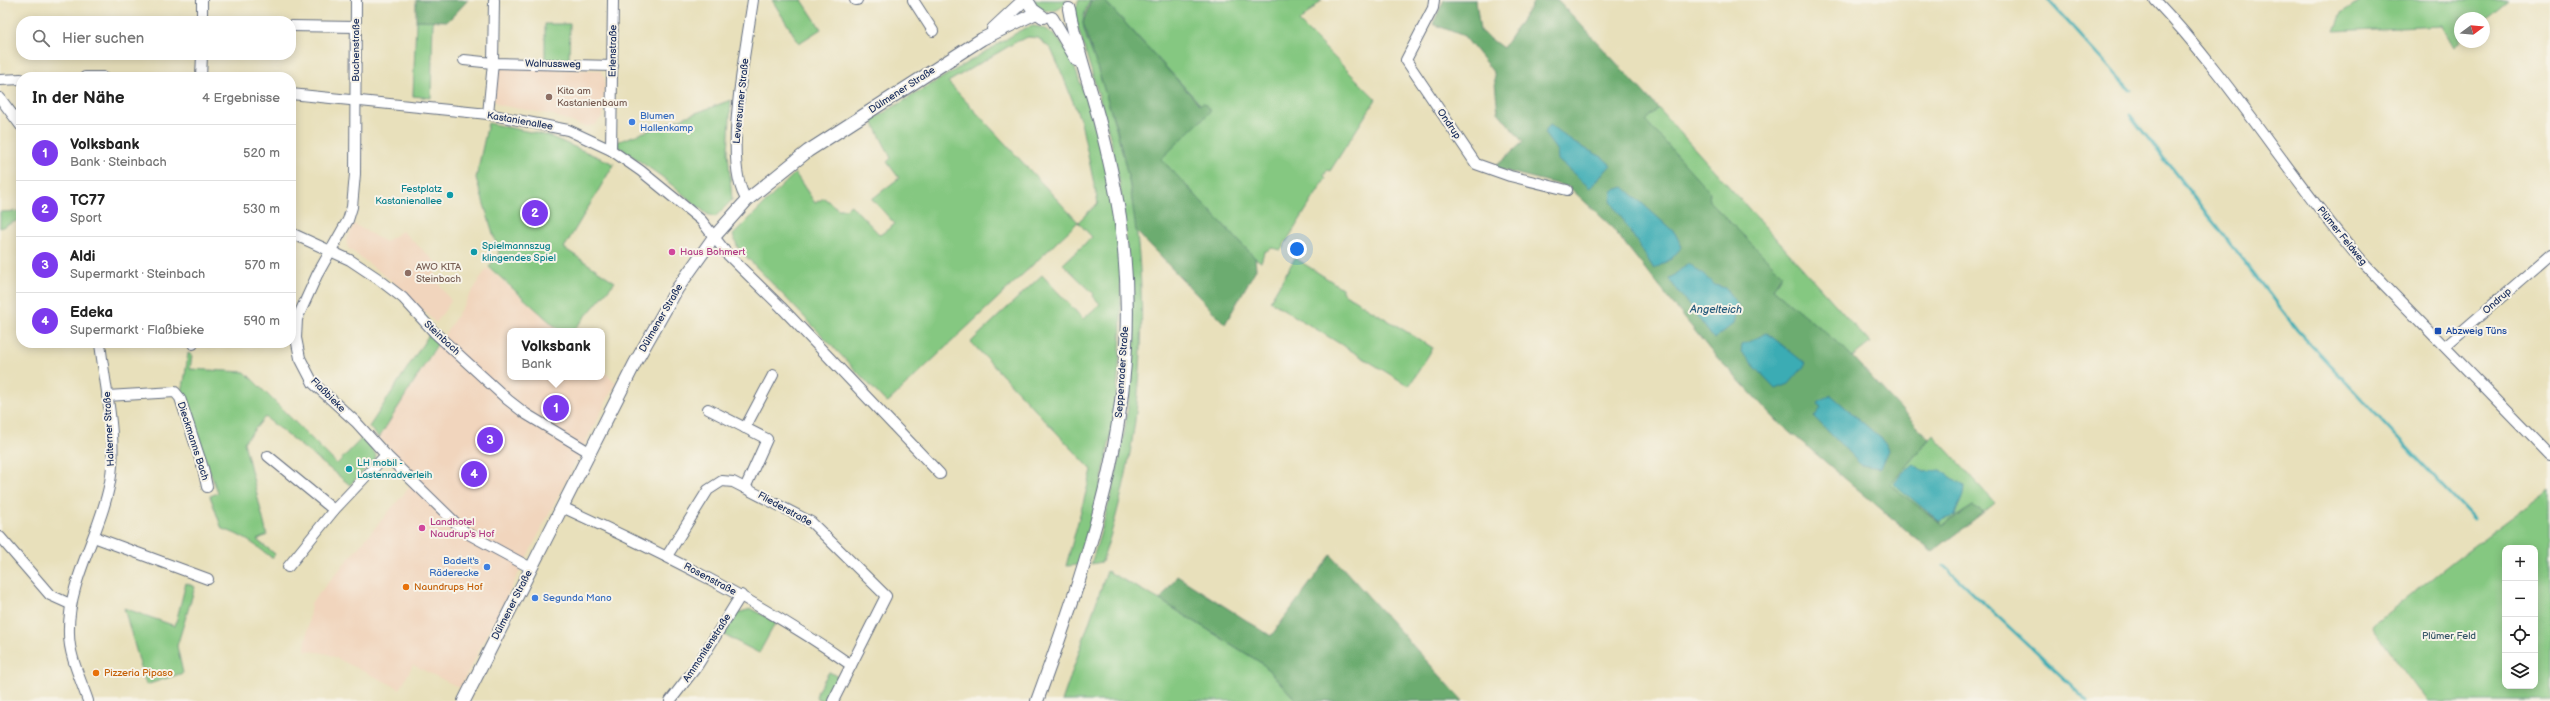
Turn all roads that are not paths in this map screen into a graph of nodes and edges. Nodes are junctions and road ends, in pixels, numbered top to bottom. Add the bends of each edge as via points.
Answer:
1 (202, 0) edge
2 (356, 0) edge
3 (494, 0) edge
4 (614, 0) edge
5 (753, 0) edge
6 (913, 0) edge
7 (1026, 0) edge
8 (1434, 0) edge
9 (2155, 0) edge
10 (1071, 5) edge
11 (1036, 13) junction
12 (202, 16) edge
13 (1052, 18) junction
14 (296, 26) edge
15 (356, 27) junction
16 (933, 31) dead end
17 (982, 39) junction
18 (202, 60) edge
19 (464, 60) dead end
20 (493, 63) junction
21 (612, 66) junction
22 (201, 72) edge
23 (16, 79) edge
24 (0, 80) edge
25 (1089, 82) junction
26 (296, 94) edge
27 (0, 98) edge
28 (356, 100) junction
29 (488, 114) junction
30 (16, 119) edge
31 (611, 150) junction
32 (1567, 190) dead end
33 (747, 200) junction
34 (296, 235) edge
35 (714, 237) junction
36 (331, 251) junction
37 (2550, 255) edge
38 (2445, 346) junction
39 (101, 348) edge
40 (773, 375) dead end
41 (108, 396) junction
42 (708, 409) dead end
43 (745, 428) junction
44 (589, 452) junction
45 (386, 455) junction
46 (2550, 455) edge
47 (268, 456) dead end
48 (940, 474) dead end
49 (207, 487) dead end
50 (745, 488) junction
51 (562, 507) junction
52 (334, 510) junction
53 (0, 537) edge
54 (94, 537) junction
55 (667, 556) junction
56 (288, 567) dead end
57 (531, 568) junction
58 (208, 579) dead end
59 (741, 595) junction
60 (70, 604) junction
61 (851, 665) junction
62 (88, 701) edge
63 (464, 701) edge
64 (670, 701) edge
65 (833, 701) edge
66 (1038, 701) edge

1 - 12 street
2 - 15 street, Buchenstraße
3 - 20 street
4 - 21 street, Erlenstraße
5 - 33 street, Leversumer Straße via 736,136 739,185
6 - 16 street
7 - 11 main road
7 - 17 main road, Dülmener Straße
8 - 32 street, Ondrup via 1433,8 1406,60 1476,164 1510,176
9 - 38 street, Plümer Feldweg via 2191,38 2337,232 2363,263
10 - 13 main road via 1064,14
10 - 25 main road, Seppenrader Straße
11 - 13 main road
11 - 17 main road, Dülmener Straße
13 - 25 main road, Seppenrader Straße
14 - 15 street
15 - 28 street, Buchenstraße
17 - 33 main road, Dülmener Straße via 808,151
18 - 22 street
19 - 20 street, Walnussweg
20 - 21 street, Walnussweg
20 - 29 street
21 - 31 street, Erlenstraße
23 - 24 street
25 - 66 main road, Seppenrader Straße via 1111,166 1120,218 1126,278 1122,400 1112,464 1095,534
26 - 28 street, Kastanienallee
27 - 30 street
28 - 29 street, Kastanienallee
28 - 36 street, Flaßbieke via 352,207
29 - 31 street, Kastanienallee via 568,130
31 - 35 street, Kastanienallee via 701,220
33 - 35 main road, Dülmener Straße
34 - 36 street, Steinbach
35 - 44 main road, Dülmener Straße via 662,315
35 - 48 street, Kastanienallee via 728,256 781,307
36 - 44 street, Steinbach via 366,270 403,298 434,332 520,409
36 - 45 street, Flaßbieke via 298,319 296,338 300,358 314,383 356,422
37 - 38 street, Ondrup
38 - 46 street, Plümer Feldweg
39 - 41 street, Halterner Straße
40 - 43 street
41 - 49 street, Dieckmanns Bach via 175,392 203,468
41 - 54 street, Halterner Straße via 111,472 103,511
42 - 43 street
43 - 50 street via 767,439
44 - 51 main road, Dülmener Straße
45 - 52 street
45 - 57 street, Flaßbieke via 465,532
47 - 52 street
50 - 55 street, Fliederstraße via 728,481 712,485
50 - 61 street, Fliederstraße via 811,522 886,596
51 - 55 street, Rosenstraße
51 - 57 main road, Dülmener Straße
52 - 56 street
53 - 60 street via 50,595
54 - 58 street
54 - 60 street, Halterner Straße
55 - 59 street, Rosenstraße
57 - 63 main road, Dülmener Straße
59 - 61 street, Rosenstraße via 803,632
59 - 64 street, Ammonitenstraße via 697,666
60 - 62 street, Halterner Straße via 70,641
61 - 65 street

